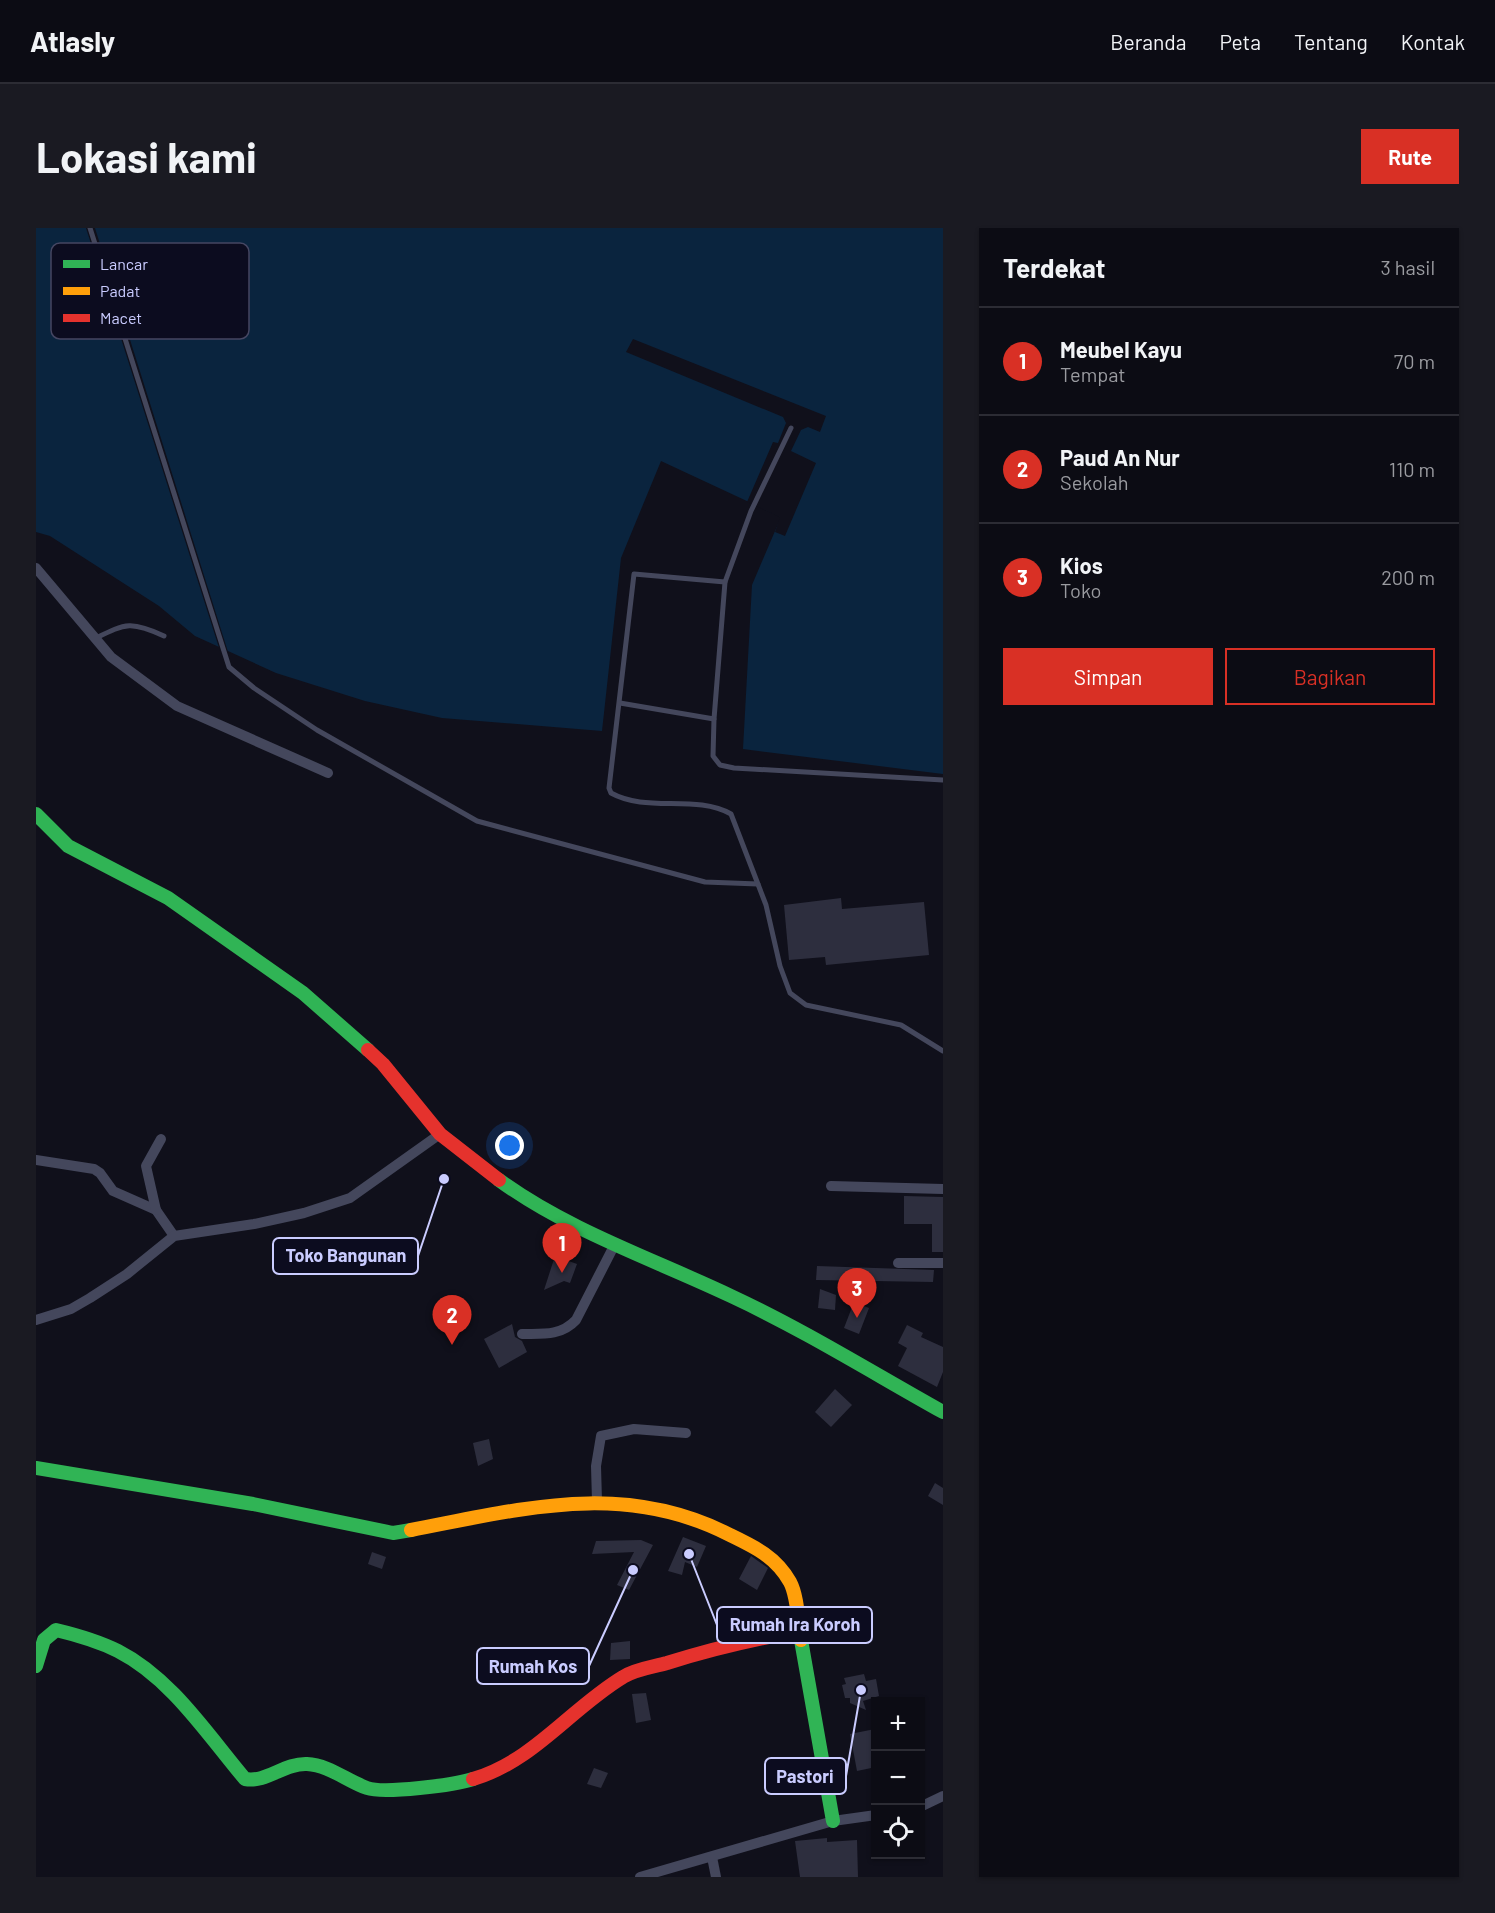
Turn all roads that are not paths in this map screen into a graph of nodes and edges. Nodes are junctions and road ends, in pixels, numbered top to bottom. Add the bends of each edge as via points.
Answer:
1 (90, 228) edge
2 (95, 243) edge
3 (125, 339) edge
4 (791, 428) dead end
5 (36, 568) edge
6 (725, 582) junction
7 (164, 636) dead end
8 (94, 639) junction
9 (620, 703) junction
10 (714, 719) junction
11 (328, 773) dead end
12 (943, 780) edge
13 (36, 814) edge
14 (758, 884) junction
15 (943, 1051) edge
16 (440, 1134) junction
17 (161, 1139) dead end
18 (36, 1160) edge
19 (831, 1186) dead end
20 (943, 1189) edge
21 (156, 1210) junction
22 (174, 1236) junction
23 (615, 1244) junction
24 (898, 1263) dead end
25 (943, 1263) edge
26 (36, 1320) edge
27 (522, 1334) dead end
28 (943, 1412) edge
29 (686, 1433) dead end
30 (36, 1468) edge
31 (597, 1501) junction
32 (800, 1631) junction
33 (36, 1666) edge
34 (943, 1796) edge
35 (925, 1805) edge
36 (871, 1816) edge
37 (833, 1821) junction
38 (712, 1857) junction
39 (640, 1877) edge
40 (716, 1877) edge

1 - 2 lane
3 - 14 lane via 229,668 317,730 477,821 705,882
4 - 6 lane via 751,511
5 - 8 street
6 - 9 lane via 634,574
6 - 10 lane
7 - 8 lane via 134,624
8 - 11 street via 111,657 180,709
9 - 10 lane
9 - 14 lane via 611,794 626,799 716,807 731,814
10 - 12 lane via 713,756 720,765
13 - 16 main road via 68,846 168,898 303,993 383,1064
14 - 15 lane via 780,966 790,993 798,1001 901,1025
16 - 22 street via 350,1198 274,1220
16 - 23 main road via 526,1200
17 - 21 street via 146,1166
18 - 21 street via 94,1169 113,1191
19 - 20 street
21 - 22 street
22 - 26 street via 90,1298 71,1309
23 - 27 street via 568,1329
23 - 28 main road via 749,1304
24 - 25 street
29 - 31 street via 634,1429 601,1436 596,1466
30 - 31 main road via 253,1504 393,1533 525,1508
31 - 32 main road via 672,1512 717,1528 760,1550 775,1561 791,1584
32 - 33 main road via 728,1644 626,1675 594,1696 537,1748 496,1772 467,1781 397,1789 358,1786 322,1767 307,1764 289,1766 256,1781 245,1779 170,1691 137,1659 119,1649 50,1631
32 - 37 main road
34 - 35 street
36 - 37 street
37 - 38 street
38 - 39 street
38 - 40 street

